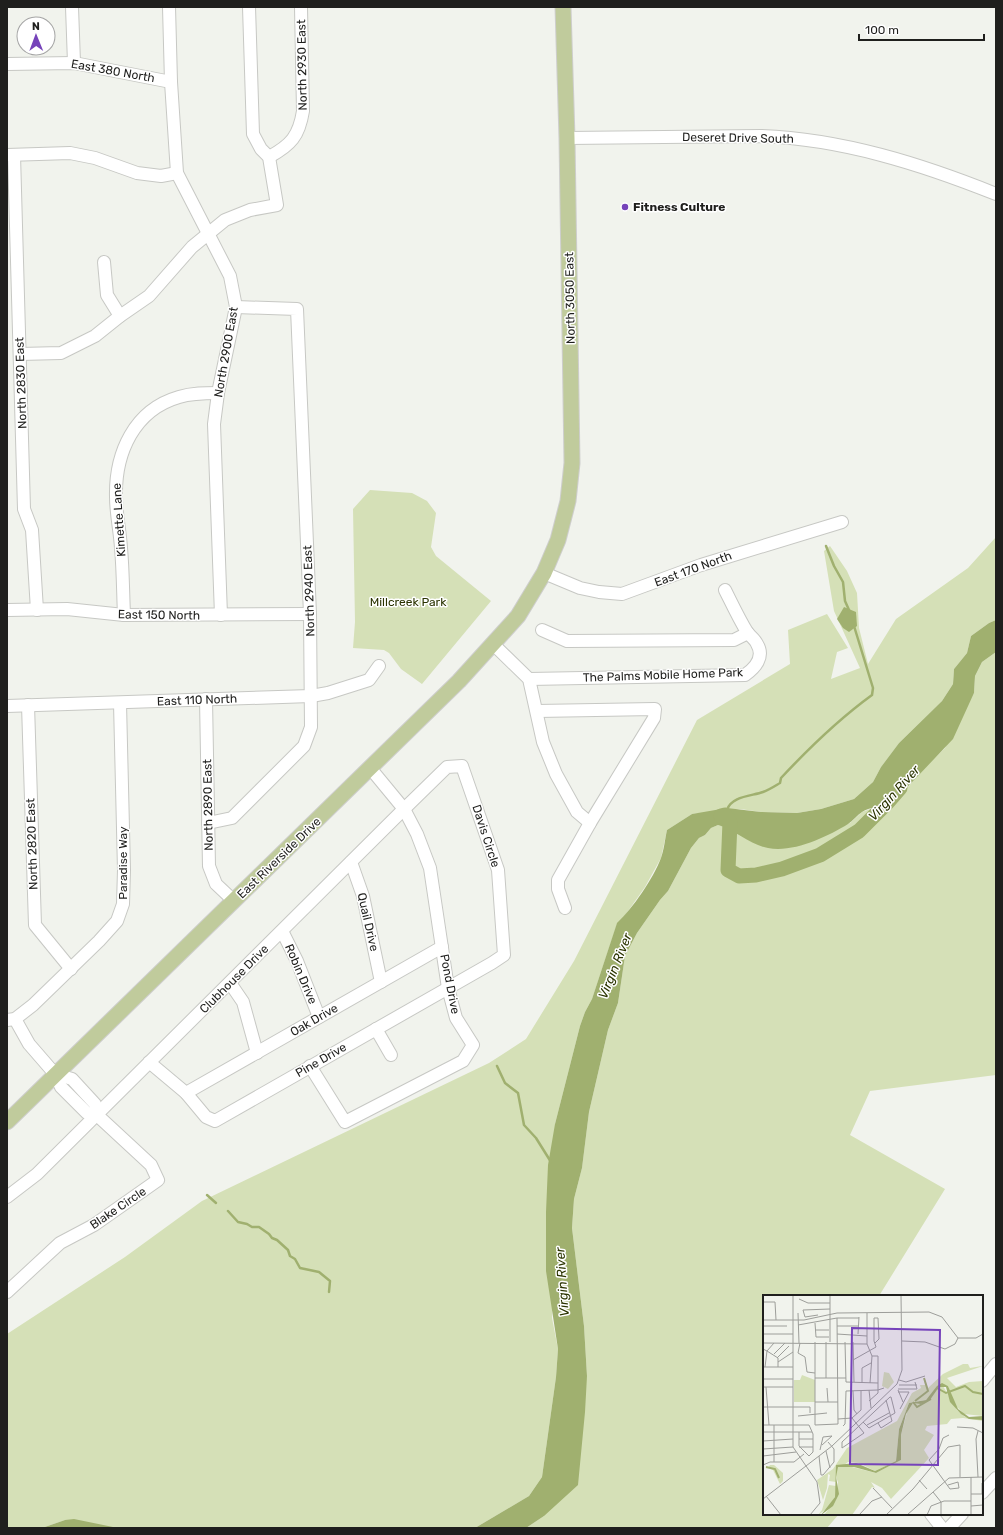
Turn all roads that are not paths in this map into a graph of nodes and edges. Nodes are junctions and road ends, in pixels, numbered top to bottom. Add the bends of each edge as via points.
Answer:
1 (72, 7) edge
2 (169, 7) edge
3 (249, 7) edge
4 (301, 7) edge
5 (563, 7) edge
6 (74, 62) junction
7 (7, 64) edge
8 (171, 82) junction
9 (567, 138) junction
10 (11, 155) edge
11 (269, 157) junction
12 (177, 173) junction
13 (996, 194) edge
14 (209, 234) junction
15 (104, 262) dead end
16 (236, 307) junction
17 (120, 316) junction
18 (20, 354) junction
19 (218, 393) junction
20 (842, 522) dead end
21 (541, 577) junction
22 (724, 590) dead end
23 (7, 610) edge
24 (37, 610) junction
25 (310, 614) junction
26 (124, 615) junction
27 (221, 615) junction
28 (542, 630) dead end
29 (748, 633) junction
30 (493, 644) junction
31 (379, 666) dead end
32 (530, 679) junction
33 (311, 696) junction
34 (206, 699) junction
35 (120, 703) junction
36 (28, 705) junction
37 (7, 706) edge
38 (537, 711) junction
39 (462, 766) joint
40 (371, 769) junction
41 (404, 809) junction
42 (208, 823) junction
43 (590, 823) junction
44 (351, 862) junction
45 (234, 901) junction
46 (565, 908) dead end
47 (282, 931) junction
48 (442, 947) junction
49 (504, 955) joint
50 (71, 969) junction
51 (381, 982) junction
52 (230, 983) junction
53 (448, 988) junction
54 (319, 1017) junction
55 (11, 1019) edge
56 (376, 1029) junction
57 (257, 1052) junction
58 (391, 1055) dead end
59 (150, 1062) junction
60 (310, 1066) junction
61 (55, 1074) junction
62 (186, 1093) junction
63 (97, 1115) junction
64 (7, 1122) edge
65 (7, 1197) edge
66 (7, 1292) edge
67 (996, 1364) edge
68 (983, 1380) edge
69 (996, 1478) edge
70 (983, 1491) edge
71 (932, 1515) edge
72 (961, 1515) edge
73 (942, 1528) edge
74 (949, 1528) edge

1 - 6 street
2 - 8 street, North 2900 East
3 - 11 street via 253,134
4 - 11 street, North 2930 East via 304,111 301,126 294,139 284,149
5 - 9 main road, North 3050 East
6 - 7 street, East 380 North
6 - 8 street, East 380 North
8 - 12 street, North 2900 East
9 - 13 street, Deseret Drive South via 761,136 832,143 947,175
9 - 21 main road, North 3050 East via 572,463 568,500 558,540
10 - 12 street via 70,153 95,158 138,173 161,176
10 - 18 street, North 2830 East
11 - 14 street via 277,205 250,210 225,220
12 - 14 street, North 2900 East
14 - 16 street, North 2900 East via 230,276
14 - 17 street via 192,248 149,296
15 - 17 street via 107,295
16 - 19 street, North 2900 East
16 - 25 street, North 2940 East via 297,309
17 - 18 street via 95,336 61,353
18 - 24 street, North 2830 East via 24,509 32,530
19 - 26 street, Kimette Lane via 194,393 163,404 146,415 134,428 123,450 117,474 116,498 122,550
19 - 27 street, North 2900 East via 214,424
20 - 21 street, East 170 North via 735,554 622,594 599,592
21 - 30 main road, East Riverside Drive via 518,616
22 - 29 street, The Palms Mobile Home Park
23 - 24 street, East 150 North
24 - 26 street, East 150 North via 67,609
25 - 27 street, East 150 North
25 - 33 street, North 2940 East
26 - 27 street, East 150 North
28 - 29 street via 567,641 734,640
29 - 32 street, The Palms Mobile Home Park via 760,652 758,664 745,675
30 - 32 street
30 - 40 main road, East Riverside Drive
31 - 33 street, East 110 North via 369,680
32 - 38 street
33 - 34 street, East 110 North
33 - 42 street, North 2940 East via 311,727 304,746 232,818
34 - 35 street, East 110 North
34 - 42 street, North 2890 East
35 - 36 street, East 110 North
35 - 50 street, Paradise Way via 123,904 117,921
36 - 37 street, East 110 North
36 - 50 street, North 2820 East via 35,925
38 - 43 street via 543,742 556,774 577,812
38 - 43 street via 655,709 654,718
39 - 41 street, Clubhouse Drive via 447,768
39 - 49 street, Davis Circle via 498,870
40 - 41 street, Pond Drive
40 - 45 main road, East Riverside Drive
41 - 44 street, Clubhouse Drive
41 - 48 street, Pond Drive via 430,868
42 - 45 street, North 2890 East via 209,866 216,884
43 - 46 street via 558,880 558,889
44 - 47 street, Clubhouse Drive
44 - 51 street, Quail Drive via 363,896
45 - 61 main road, East Riverside Drive
47 - 52 street, Clubhouse Drive
47 - 54 street, Robin Drive
48 - 51 street, Oak Drive
48 - 53 street, Pond Drive
49 - 53 street, Pine Drive
50 - 55 street, Paradise Way via 33,1005
51 - 54 street, Oak Drive
52 - 57 street via 243,1002
52 - 59 street, Clubhouse Drive
53 - 56 street, Pine Drive
53 - 60 street, Pond Drive via 456,1018 473,1045 463,1061 346,1122
54 - 57 street, Oak Drive
55 - 61 street
56 - 58 street
56 - 60 street, Pine Drive
57 - 62 street, Oak Drive
59 - 62 street, Pine Drive
59 - 63 street, Clubhouse Drive
60 - 62 street, Pine Drive via 215,1121 206,1117
61 - 63 street via 61,1087 87,1113
61 - 64 main road, East Riverside Drive
63 - 65 street, Clubhouse Drive via 37,1174
63 - 66 street, Blake Circle via 151,1165 158,1180 94,1225 60,1243
67 - 68 street
69 - 70 street
71 - 73 street
72 - 74 street

